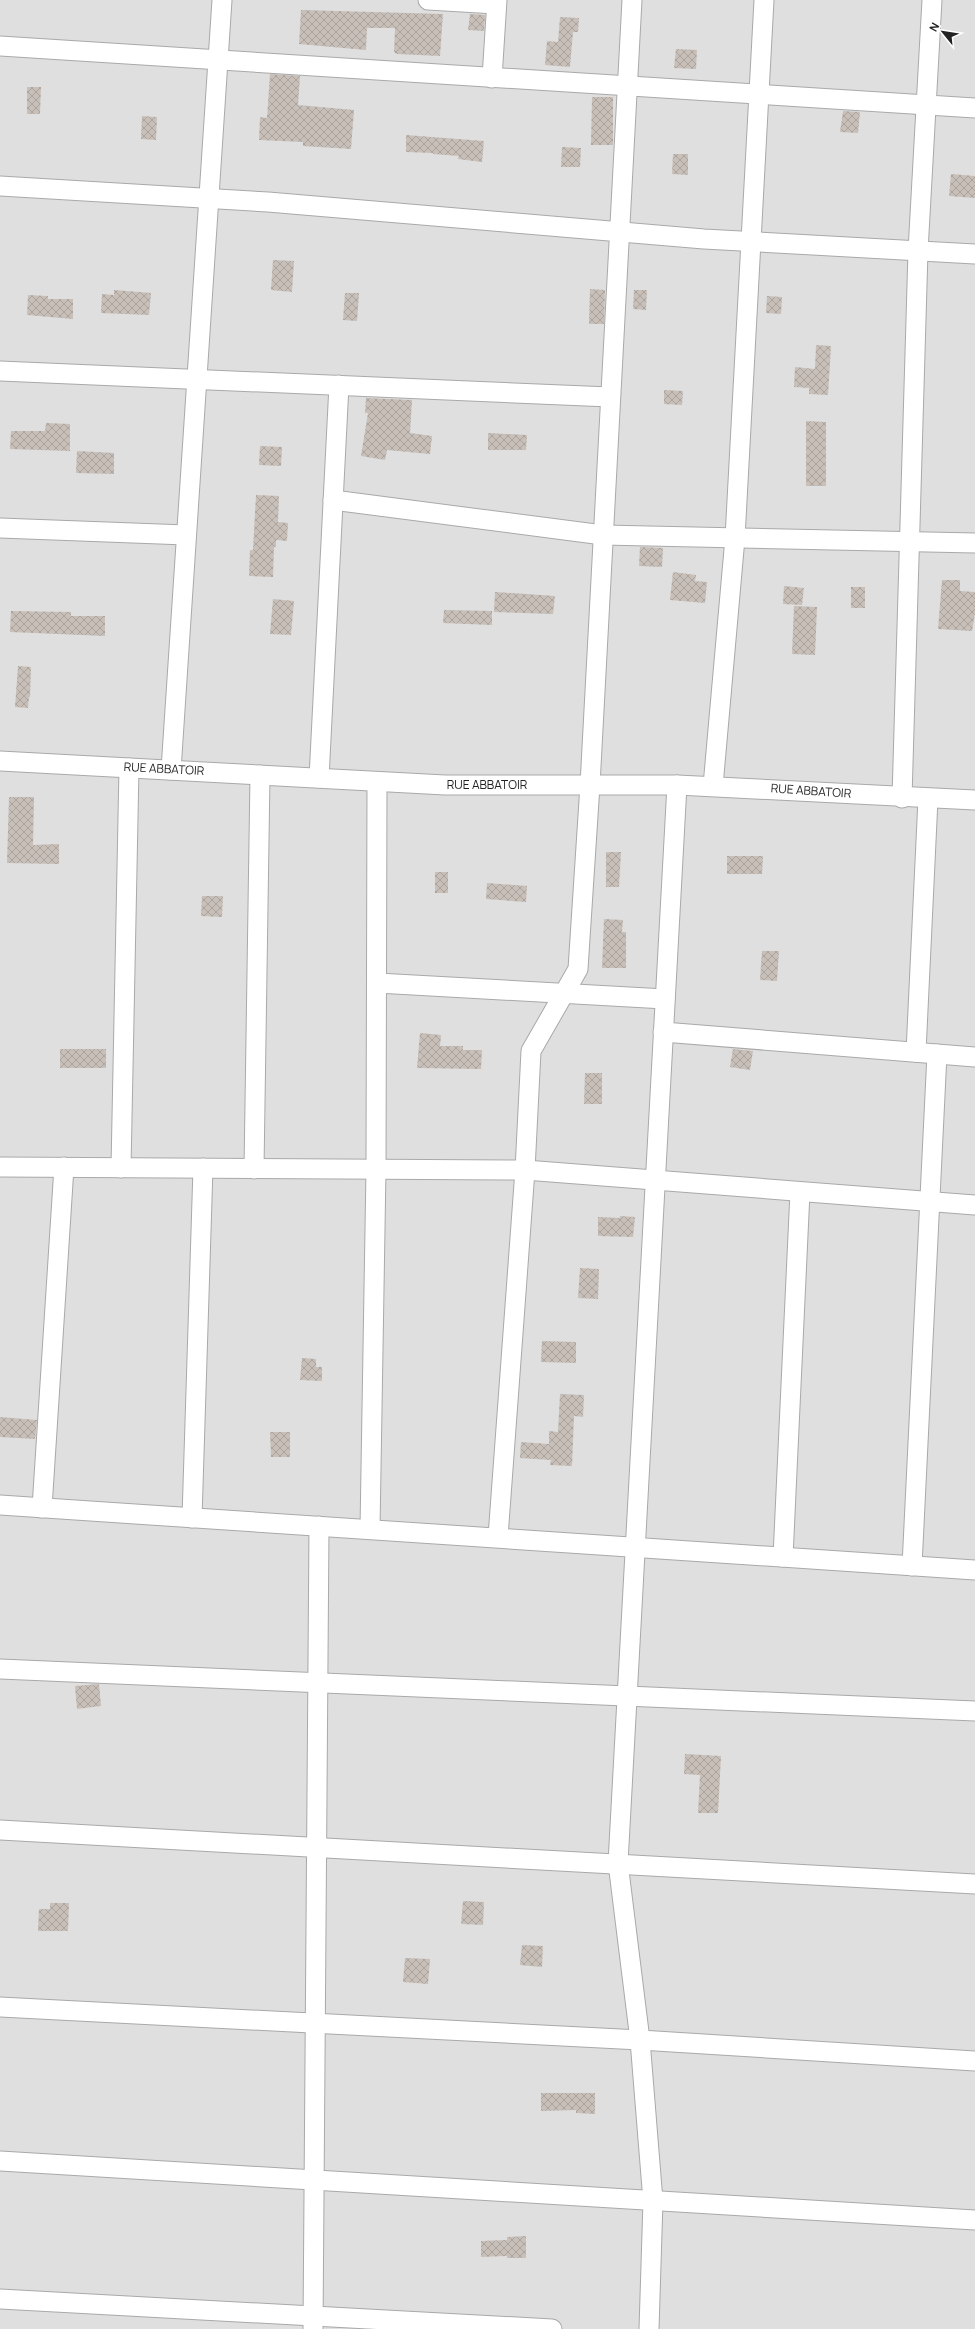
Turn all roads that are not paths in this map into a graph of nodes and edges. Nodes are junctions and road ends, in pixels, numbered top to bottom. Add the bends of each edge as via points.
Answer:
1 (222, 0) edge
2 (428, 0) edge
3 (632, 0) edge
4 (764, 0) edge
5 (932, 0) edge
6 (497, 2) edge
7 (0, 46) edge
8 (218, 60) junction
9 (492, 78) junction
10 (627, 86) junction
11 (759, 94) junction
12 (926, 105) junction
13 (975, 108) edge
14 (0, 186) edge
15 (208, 198) junction
16 (619, 231) junction
17 (751, 241) junction
18 (918, 251) junction
19 (975, 254) edge
20 (0, 371) edge
21 (197, 379) junction
22 (339, 385) junction
23 (610, 396) junction
24 (333, 500) junction
25 (0, 528) edge
26 (186, 535) junction
27 (603, 535) junction
28 (735, 538) junction
29 (909, 541) junction
30 (975, 543) edge
31 (0, 761) edge
32 (129, 768) junction
33 (170, 770) junction
34 (260, 775) junction
35 (319, 778) junction
36 (377, 782) junction
37 (590, 785) junction
38 (677, 785) junction
39 (713, 786) junction
40 (902, 798) junction
41 (928, 799) junction
42 (975, 800) edge
43 (377, 983) junction
44 (564, 993) junction
45 (665, 999) junction
46 (663, 1032) junction
47 (916, 1052) junction
48 (937, 1054) junction
49 (975, 1056) edge
50 (0, 1167) edge
51 (64, 1167) junction
52 (121, 1168) junction
53 (203, 1168) junction
54 (254, 1169) junction
55 (376, 1170) junction
56 (525, 1170) junction
57 (655, 1180) junction
58 (800, 1192) junction
59 (930, 1202) junction
60 (975, 1205) edge
61 (0, 1505) edge
62 (42, 1508) junction
63 (192, 1518) junction
64 (319, 1526) junction
65 (370, 1529) junction
66 (498, 1537) junction
67 (635, 1547) junction
68 (783, 1557) junction
69 (912, 1566) junction
70 (975, 1570) edge
71 (0, 1669) edge
72 (318, 1683) junction
73 (627, 1696) junction
74 (975, 1711) edge
75 (0, 1830) edge
76 (316, 1847) junction
77 (618, 1862) junction
78 (975, 1884) edge
79 (0, 2007) edge
80 (315, 2023) junction
81 (640, 2040) junction
82 (975, 2061) edge
83 (0, 2161) edge
84 (314, 2180) junction
85 (653, 2200) junction
86 (975, 2220) edge
87 (0, 2299) edge
88 (313, 2323) edge
89 (552, 2329) edge
90 (649, 2329) edge

1 - 8 street
2 - 6 street
3 - 10 street
4 - 11 street
5 - 12 street
6 - 9 street
7 - 8 street
8 - 9 street
8 - 15 street
9 - 10 street
10 - 11 street
10 - 16 street
11 - 12 street
11 - 17 street
12 - 13 street
12 - 18 street
14 - 15 street
15 - 16 street
15 - 21 street
16 - 17 street
16 - 23 street
17 - 18 street
17 - 28 street
18 - 19 street
18 - 29 street
20 - 21 street
21 - 22 street
21 - 26 street
22 - 23 street
22 - 24 street
23 - 27 street
24 - 27 street
24 - 35 street
25 - 26 street
26 - 33 street
27 - 28 street
27 - 37 street
28 - 29 street
28 - 39 street
29 - 30 street
29 - 40 street
31 - 32 street, RUE ABBATOIR
32 - 33 street, RUE ABBATOIR
32 - 52 street
33 - 34 street, RUE ABBATOIR
34 - 35 street, RUE ABBATOIR
34 - 54 street
35 - 36 street, RUE ABBATOIR
36 - 37 street, RUE ABBATOIR via 445,785
36 - 43 street
37 - 38 street, RUE ABBATOIR
37 - 44 street via 578,969
38 - 39 street, RUE ABBATOIR
38 - 45 street
39 - 40 street, RUE ABBATOIR
40 - 41 street, RUE ABBATOIR
41 - 42 street, RUE ABBATOIR
41 - 47 street
43 - 44 street
43 - 55 street
44 - 45 street
44 - 56 street via 531,1051
45 - 46 street
46 - 47 street
46 - 57 street
47 - 48 street
48 - 49 street
48 - 59 street
50 - 51 street
51 - 52 street
51 - 62 street
52 - 53 street
53 - 54 street
53 - 63 street
54 - 55 street
55 - 56 street
55 - 65 street
56 - 57 street
56 - 66 street
57 - 58 street
57 - 67 street
58 - 59 street
58 - 68 street
59 - 60 street
59 - 69 street
61 - 62 street
62 - 63 street
63 - 64 street
64 - 65 street
64 - 72 street
65 - 66 street
66 - 67 street
67 - 68 street
67 - 73 street
68 - 69 street
69 - 70 street
71 - 72 street
72 - 73 street
72 - 76 street
73 - 74 street
73 - 77 street
75 - 76 street
76 - 77 street
76 - 80 street
77 - 78 street
77 - 81 street
79 - 80 street
80 - 81 street
80 - 84 street
81 - 82 street
81 - 85 street
83 - 84 street
84 - 85 street
84 - 88 street
85 - 86 street
85 - 90 street
87 - 88 street
88 - 89 street

